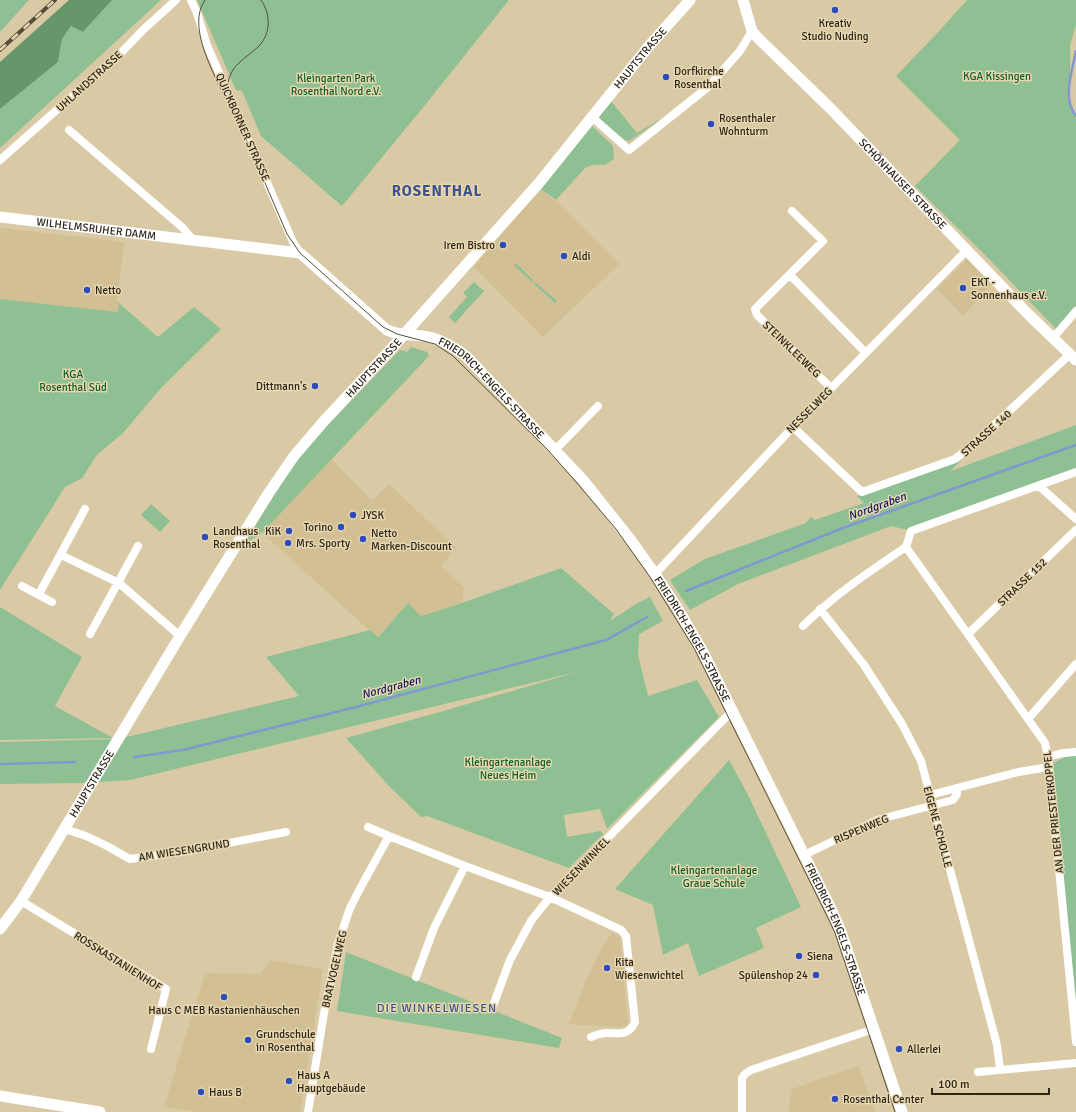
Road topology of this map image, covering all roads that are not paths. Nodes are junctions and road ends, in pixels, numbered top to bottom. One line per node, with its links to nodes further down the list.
1 (176, 0): 8 (street, UHLANDSTRASSE)
2 (191, 0): 13 (street, QUICKBORNER STRASSE)
3 (690, 0): 6 (main road, HAUPTSTRASSE)
4 (743, 0): 5 (main road, SCHÖNHAUSER STRASSE)
5 (752, 31): 6 (street); 12 (main road, SCHÖNHAUSER STRASSE)
6 (592, 117): 16 (main road, HAUPTSTRASSE)
7 (69, 130): 11 (street)
8 (0, 160)
9 (792, 211): 14 (street, STEINKLEEWEG)
10 (0, 217): 11 (main road, WILHELMSRUHER DAMM)
11 (193, 240): 13 (main road, WILHELMSRUHER DAMM)
12 (967, 250): 17 (main road, SCHÖNHAUSER STRASSE); 18 (street, NESSELWEG)
13 (300, 253): 16 (main road)
14 (790, 275): 18 (street); 20 (street, STEINKLEEWEG)
15 (1076, 311): 17 (street)
16 (404, 335): 23 (main road, FRIEDRICH-ENGELS-STRASSE); 41 (main road, HAUPTSTRASSE)
17 (1053, 338): 19 (main road, SCHÖNHAUSER STRASSE)
18 (866, 353): 20 (street, NESSELWEG)
19 (1073, 357): 22 (street, STRASSE 140)
20 (831, 388): 22 (street, NESSELWEG)
21 (598, 406): 23 (street)
22 (793, 427): 32 (street, NESSELWEG)
23 (555, 450): 32 (main road, FRIEDRICH-ENGELS-STRASSE)
24 (1076, 472): 25 (street)
25 (1038, 486): 27 (street); 30 (street)
26 (85, 509): 31 (street)
27 (1076, 519)
28 (1076, 530): 40 (street, STRASSE 152)
29 (138, 546): 33 (street)
30 (906, 547): 37 (street); 40 (street, AN DER PRIESTERKOPPEL)
31 (61, 556): 33 (street); 35 (street)
32 (655, 574): 43 (main road, FRIEDRICH-ENGELS-STRASSE)
33 (119, 583): 39 (street); 41 (street)
34 (22, 586): 35 (street)
35 (39, 594): 36 (street)
36 (52, 602)
37 (820, 609): 38 (street); 49 (street, EIGENE SCHOLLE)
38 (803, 626)
39 (90, 634)
40 (968, 634): 44 (street, AN DER PRIESTERKOPPEL)
41 (180, 636): 52 (main road, HAUPTSTRASSE)
42 (1076, 664): 44 (street)
43 (732, 711): 55 (main road, FRIEDRICH-ENGELS-STRASSE); 57 (street, WIESENWINKEL)
44 (1028, 719): 46 (street, AN DER PRIESTERKOPPEL)
45 (1076, 752): 46 (street)
46 (1048, 757): 47 (street, AN DER PRIESTERKOPPEL)
47 (1049, 767): 48 (street); 64 (street, AN DER PRIESTERKOPPEL)
48 (957, 788): 49 (street); 50 (street, RISPENWEG)
49 (930, 795): 50 (street, EIGENE SCHOLLE)
50 (932, 805): 55 (street, RISPENWEG); 67 (street, EIGENE SCHOLLE)
51 (368, 826): 54 (street)
52 (65, 829): 53 (street, AM WIESENGRUND); 58 (main road, HAUPTSTRASSE)
53 (286, 832)
54 (389, 836): 56 (street); 71 (street, BRATVOGELWEG)
55 (804, 855): 62 (main road, FRIEDRICH-ENGELS-STRASSE)
56 (465, 866): 57 (street); 60 (street)
57 (550, 897): 61 (street); 63 (street, WIESENWINKEL)
58 (21, 901): 59 (main road, HAUPTSTRASSE); 65 (street, ROSSKASTANIENHOF)
59 (0, 929)
60 (416, 977)
61 (493, 1006)
62 (874, 1028): 72 (street); 73 (main road, FRIEDRICH-ENGELS-STRASSE)
63 (591, 1037)
64 (1076, 1042)
65 (151, 1049)
66 (1076, 1063): 67 (street)
67 (1000, 1070): 68 (street)
68 (978, 1072)
69 (0, 1096): 70 (main road)
70 (100, 1112)
71 (308, 1112)
72 (742, 1112)
73 (902, 1112)

